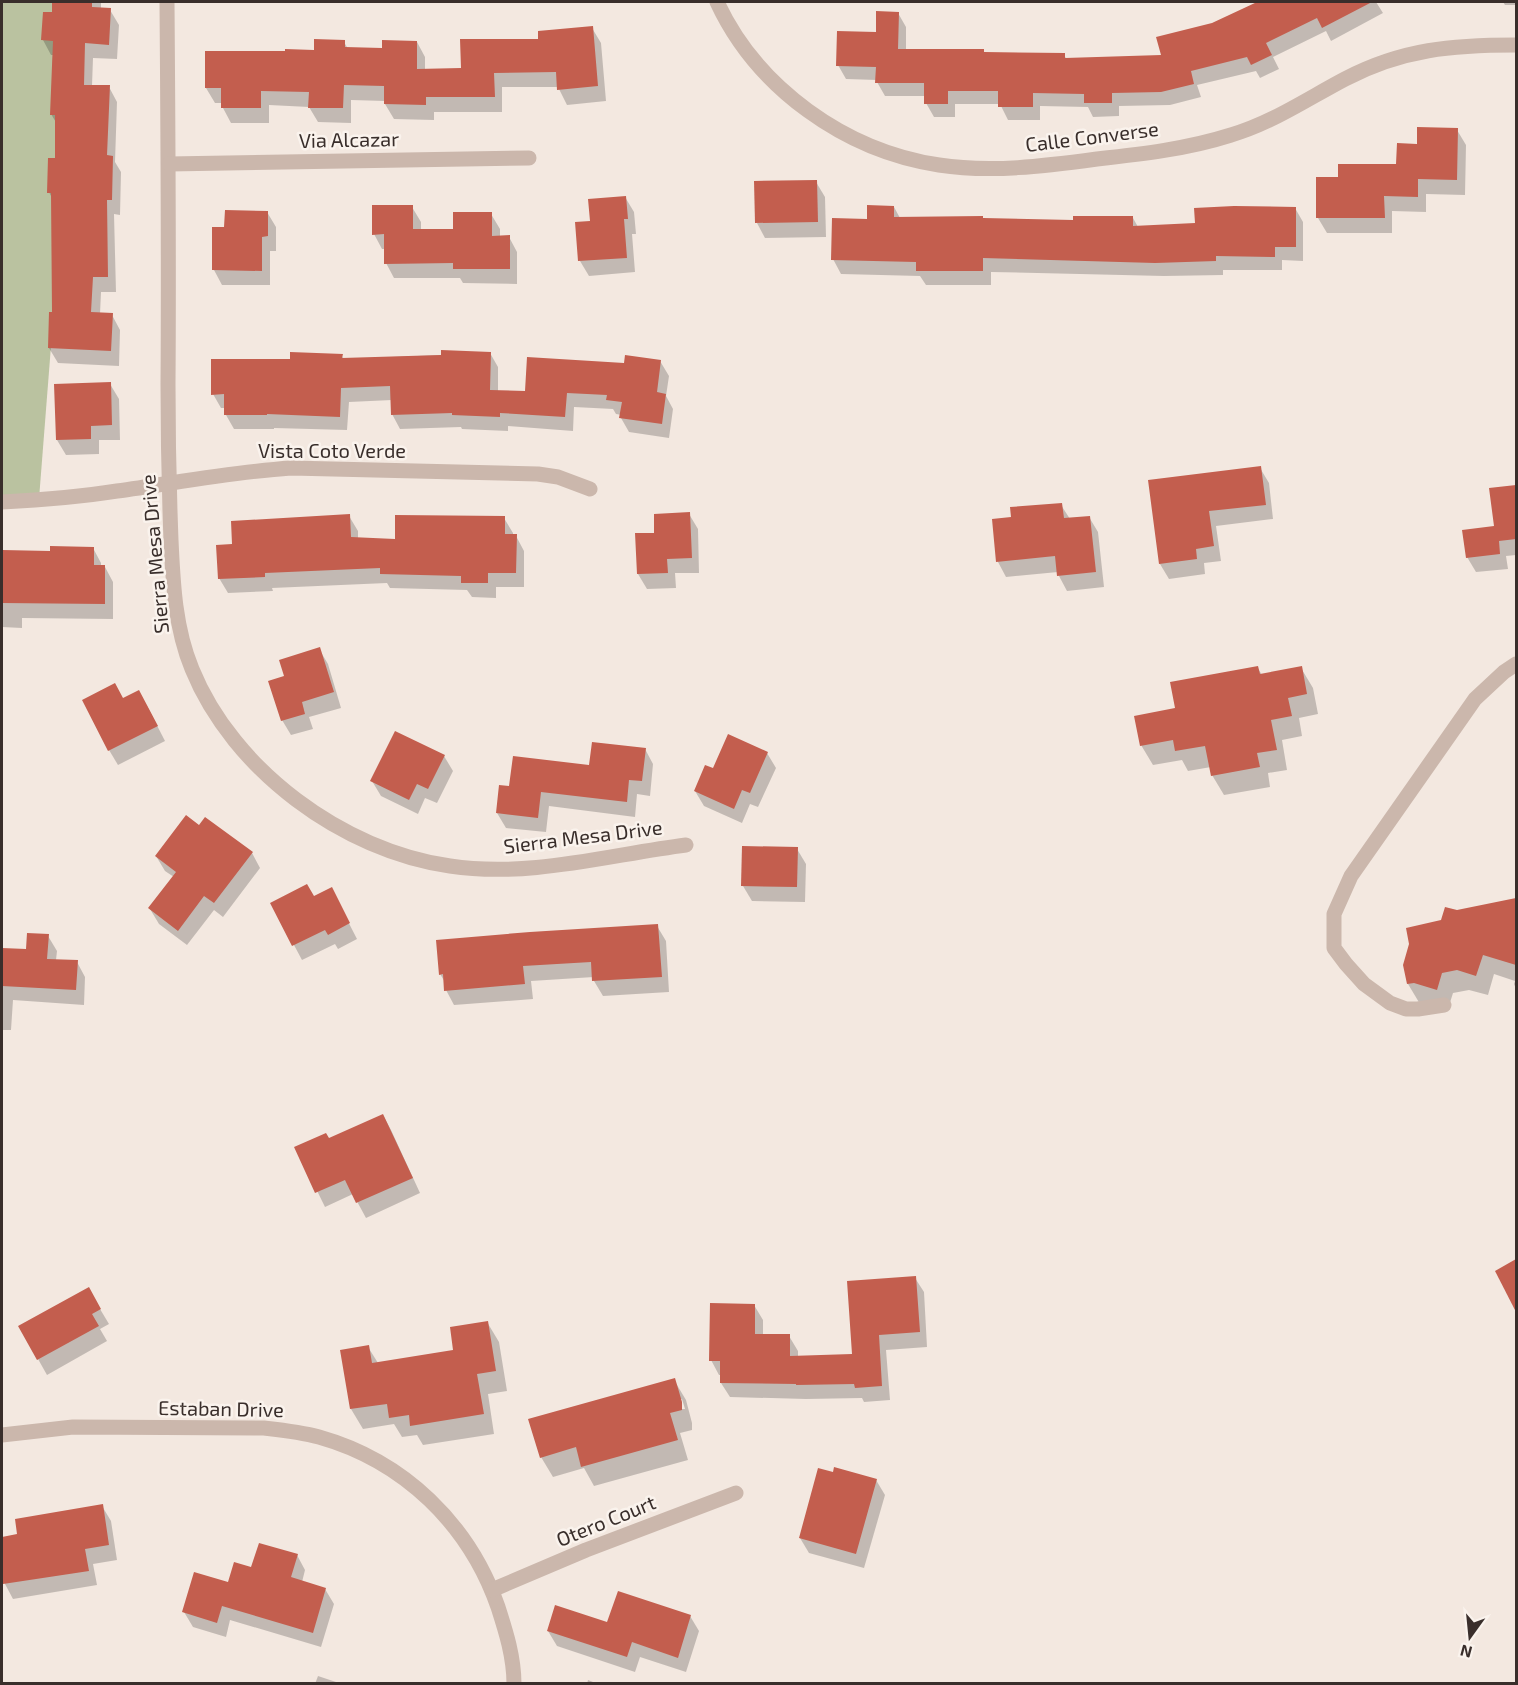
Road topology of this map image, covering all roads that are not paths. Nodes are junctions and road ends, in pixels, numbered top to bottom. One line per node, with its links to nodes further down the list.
1 (167, 2): 5 (street, Sierra Mesa Drive)
2 (717, 2): 3 (street, Calle Converse)
3 (1516, 45)
4 (530, 158): 5 (street, Via Alcazar)
5 (169, 164): 6 (street, Sierra Mesa Drive)
6 (168, 482): 7 (street, Vista Coto Verde); 8 (street, Vista Coto Verde); 10 (street, Sierra Mesa Drive)
7 (590, 489)
8 (2, 502)
9 (1516, 664): 11 (street)
10 (686, 845)
11 (1444, 1005)
12 (2, 1434): 14 (street, Estaban Drive)
13 (736, 1493): 14 (street, Otero Court)
14 (492, 1590): 15 (street, Estaban Drive)
15 (514, 1683)

